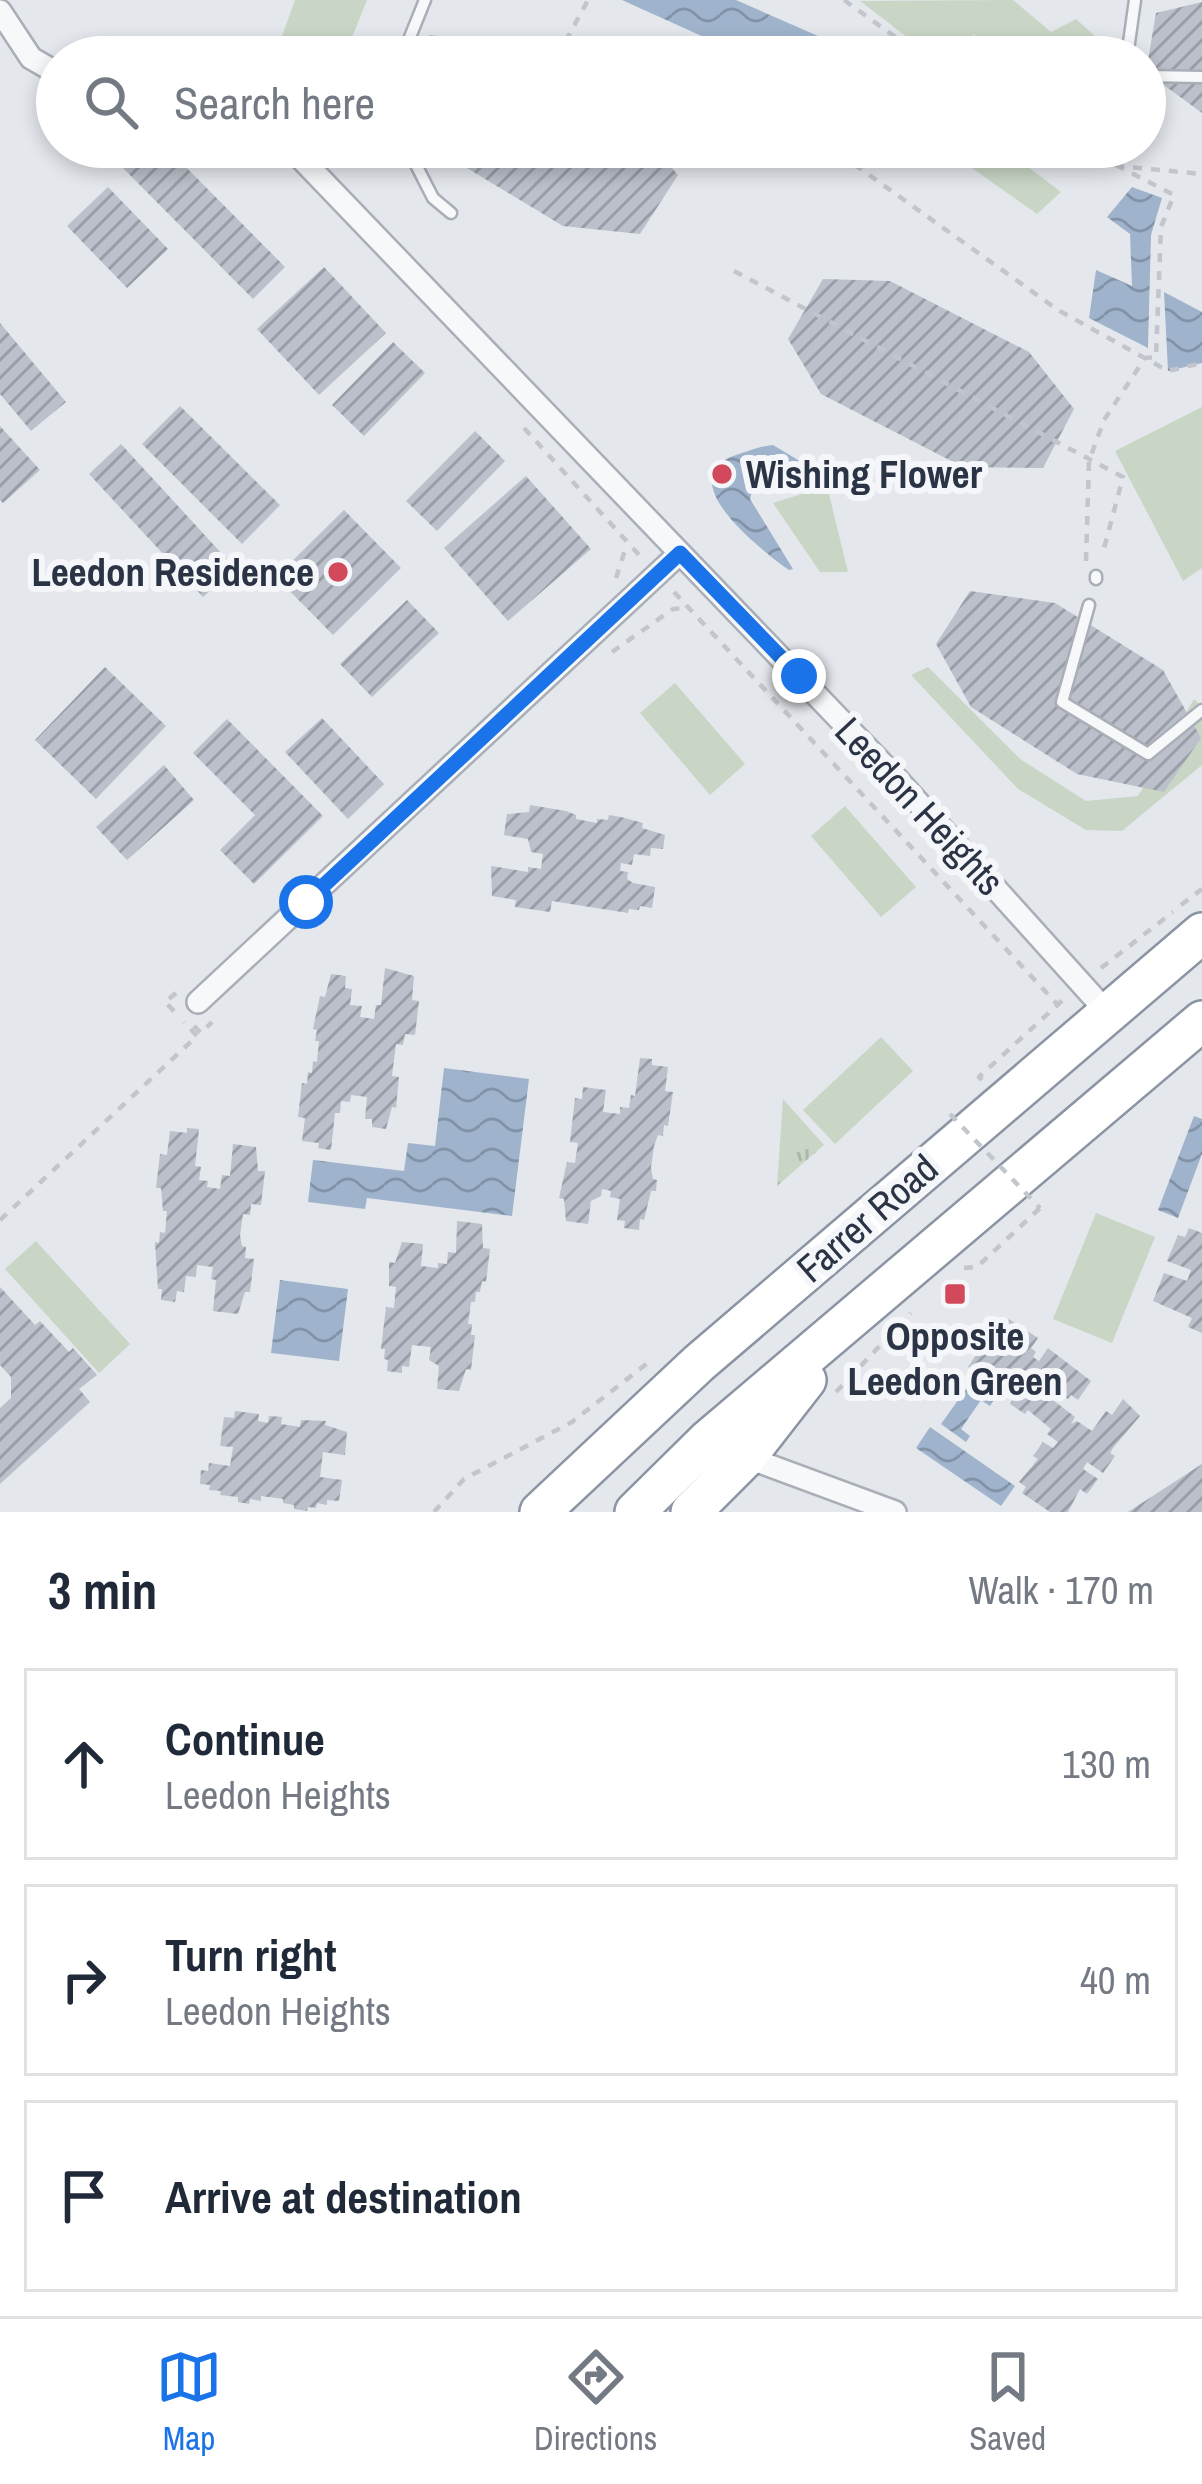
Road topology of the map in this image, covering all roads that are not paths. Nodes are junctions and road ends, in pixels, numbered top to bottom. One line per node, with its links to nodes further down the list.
1 (425, 0): 4 (lane)
2 (1135, 0): 5 (lane)
3 (0, 11): 6 (street)
4 (410, 36)
5 (1130, 36)
6 (36, 61)
7 (1166, 76): 8 (lane)
8 (1202, 76)
9 (310, 168): 12 (street, Leedon Heights)
10 (418, 168): 11 (lane)
11 (451, 213)
12 (680, 553): 16 (street, Leedon Heights); 17 (street)
13 (1089, 605): 14 (lane)
14 (1202, 710)
15 (1202, 933): 16 (highway, Farrer Road)
16 (1094, 997): 19 (highway, Farrer Road)
17 (198, 1002)
18 (1202, 1021): 20 (highway, Farrer Road)
19 (892, 1197): 22 (highway, Farrer Road); 23 (highway)
20 (833, 1335): 21 (highway, Farrer Road); 24 (highway)
21 (746, 1456): 25 (highway, Farrer Road); 26 (street)
22 (540, 1512)
23 (573, 1512)
24 (635, 1512)
25 (691, 1512)
26 (895, 1512)

